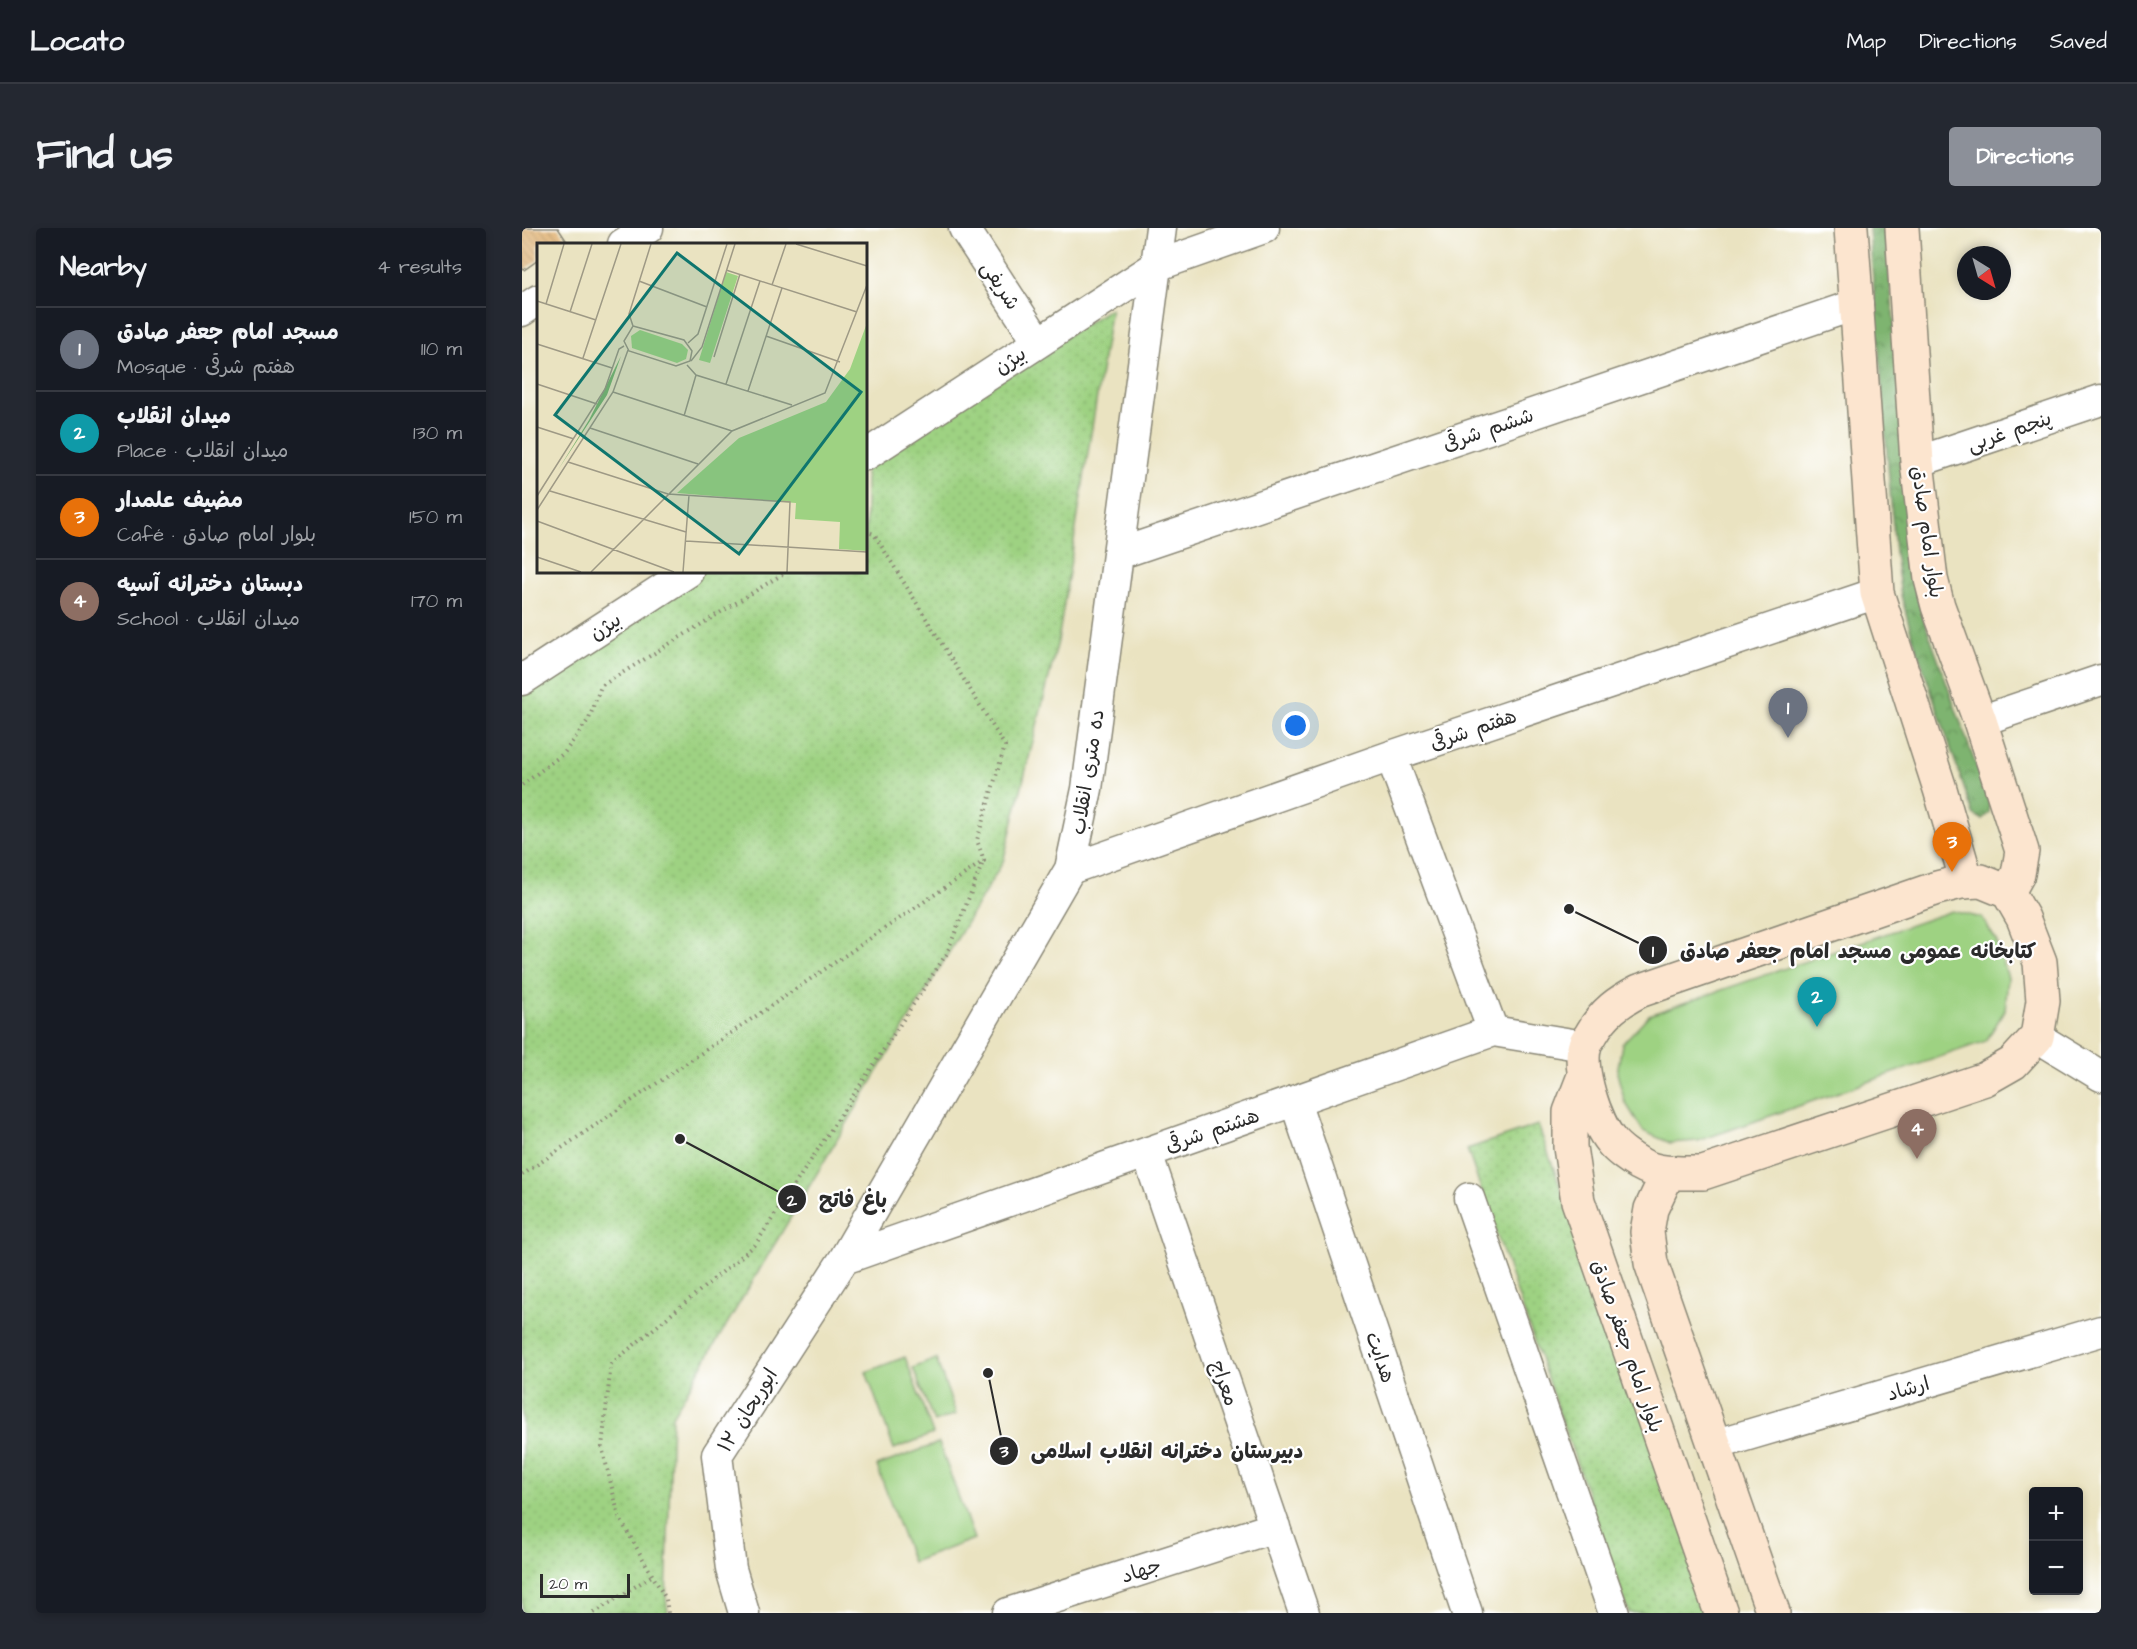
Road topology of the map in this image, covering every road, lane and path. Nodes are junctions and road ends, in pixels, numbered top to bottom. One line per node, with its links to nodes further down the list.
1 (648, 228): 7 (street)
2 (964, 228): 12 (street, شریفی)
3 (1161, 228): 8 (street, ده متری انقلاب)
4 (1264, 228): 8 (street, بیژن)
5 (1851, 228): 10 (main road)
6 (1902, 228): 15 (main road, بلوار امام صادق)
7 (625, 243)
8 (1156, 266): 12 (street, بیژن); 17 (street, ده متری انقلاب)
9 (537, 301): 11 (street)
10 (1858, 304): 17 (street, ششم شرقی); 20 (main road)
11 (522, 311)
12 (1038, 342): 14 (street, بیژن)
13 (2101, 400): 15 (street, پنجم غربی)
14 (867, 454)
15 (1917, 462): 23 (main road, بلوار امام صادق)
16 (867, 531): 26 (path)
17 (1118, 554): 27 (street, ده متری انقلاب)
18 (686, 573): 21 (street, بیژن)
19 (784, 573): 25 (path)
20 (1877, 593): 24 (street, هفتم شرقی); 28 (main road)
21 (522, 680)
22 (2101, 680): 23 (street)
23 (1980, 721): 29 (main road, بلوار امام صادق)
24 (1391, 756): 27 (street, هفتم شرقی); 30 (street)
25 (522, 785)
26 (984, 861): 37 (path); 43 (path)
27 (1070, 869): 39 (street, ده متری انقلاب)
28 (1967, 882): 29 (main road); 32 (main road, بلوار امام جعفر صادق)
29 (2008, 892): 31 (main road)
30 (1493, 1031): 32 (street, هشتم شرقی); 34 (street, هشتم شرقی)
31 (2037, 1036): 33 (street); 36 (main road)
32 (1584, 1061): 36 (main road); 51 (main road, بلوار امام جعفر صادق)
33 (2101, 1076)
34 (1295, 1101): 35 (street, هشتم شرقی); 49 (street, هدایت)
35 (1147, 1153): 39 (street, هشتم شرقی); 42 (street, معراج)
36 (1668, 1173): 41 (main road)
37 (522, 1175)
38 (1470, 1198): 50 (street)
39 (844, 1259): 46 (street, ابوریحان ۱۲)
40 (2101, 1331): 41 (street, ارشاد)
41 (1714, 1445): 52 (main road)
42 (1275, 1527): 47 (street, جهاد); 48 (street, معراج)
43 (653, 1575): 44 (path); 45 (path)
44 (594, 1613)
45 (668, 1613)
46 (744, 1613)
47 (1008, 1613)
48 (1304, 1613)
49 (1467, 1613)
50 (1614, 1613)
51 (1721, 1613)
52 (1773, 1613)

